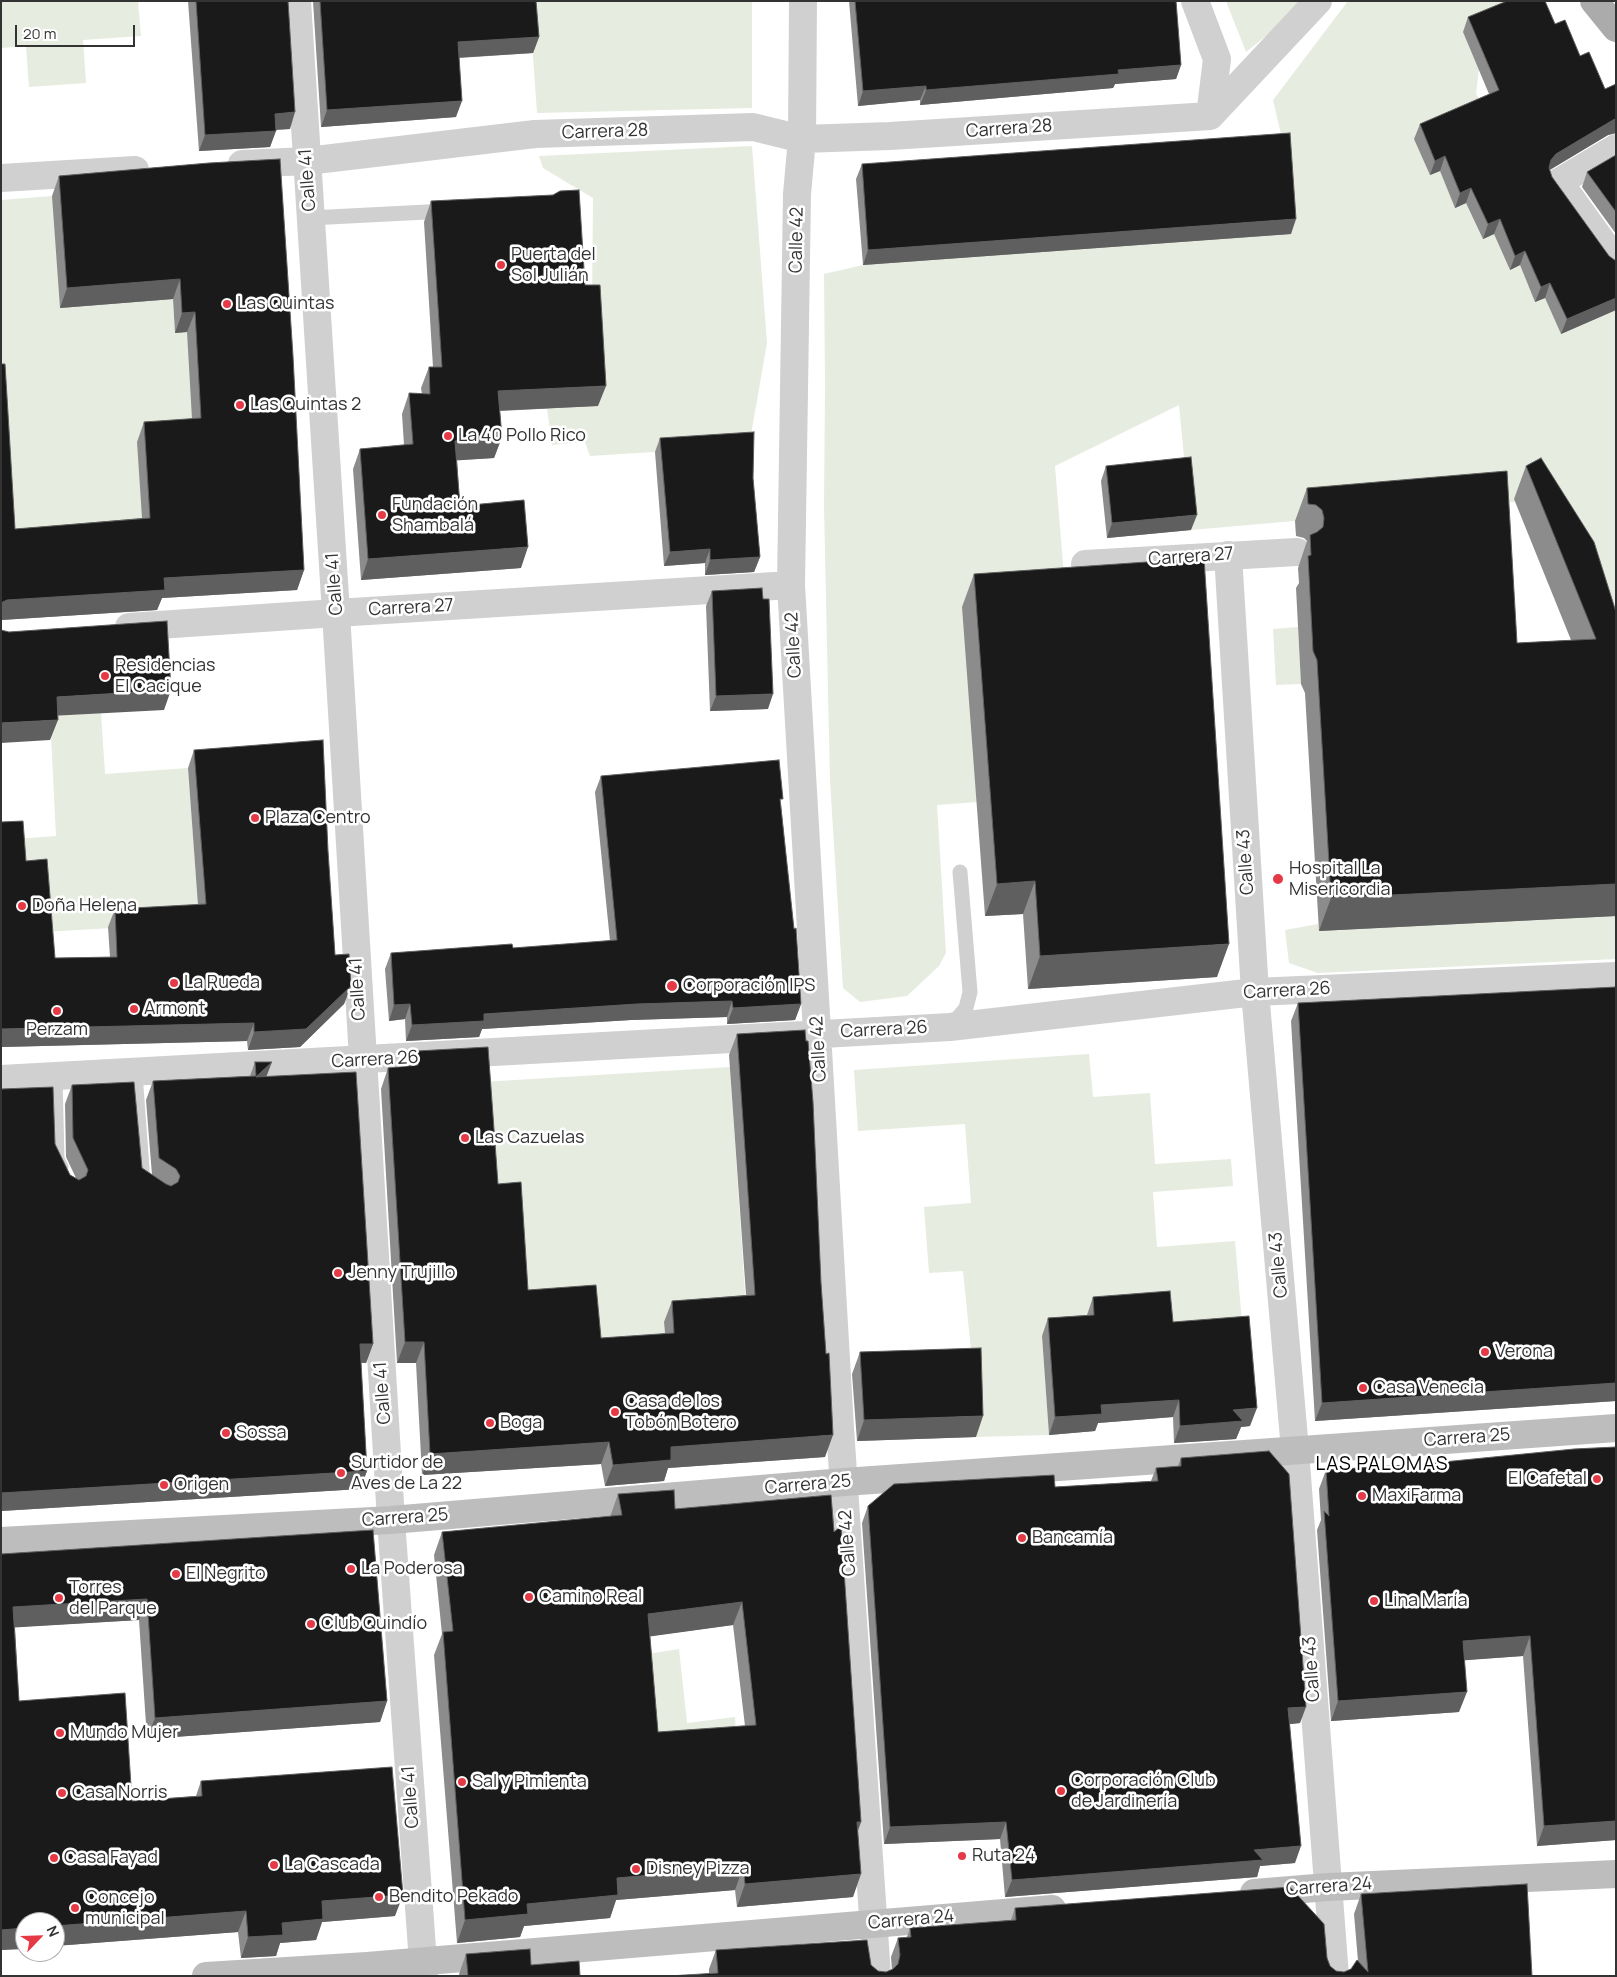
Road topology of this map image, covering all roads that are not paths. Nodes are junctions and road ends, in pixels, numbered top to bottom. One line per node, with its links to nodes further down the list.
1 (297, 1): 10 (street, Calle 41)
2 (802, 1): 8 (street, Calle 42)
3 (1195, 1): 7 (street)
4 (1318, 1): 7 (street)
5 (1594, 1): 6 (main road)
6 (1616, 28)
7 (1210, 116): 8 (street, Carrera 28)
8 (802, 139): 10 (street, Carrera 28); 20 (street, Calle 42)
9 (1616, 148): 16 (street)
10 (307, 161): 11 (street, Carrera 28); 15 (street, Calle 41)
11 (218, 166)
12 (159, 169): 13 (street)
13 (1, 178)
14 (457, 211): 15 (lane)
15 (310, 218): 21 (street, Calle 41)
16 (1616, 260)
17 (1297, 552): 18 (street, Carrera 27)
18 (1228, 555): 19 (street, Carrera 27); 25 (street, Calle 43)
19 (1085, 564)
20 (791, 586): 21 (street, Carrera 27); 27 (street, Calle 42)
21 (336, 613): 22 (street, Carrera 27); 28 (street, Calle 41)
22 (100, 629)
23 (960, 872): 26 (lane)
24 (1616, 976): 25 (street, Carrera 26)
25 (1255, 992): 26 (street, Carrera 26); 35 (street, Calle 43)
26 (950, 1027): 27 (street, Carrera 26)
27 (818, 1034): 28 (street, Carrera 26); 36 (street, Calle 42)
28 (362, 1061): 29 (street, Carrera 26); 37 (street, Calle 41)
29 (135, 1073): 30 (street, Carrera 26); 33 (lane)
30 (55, 1077): 31 (street, Carrera 26); 32 (lane)
31 (1, 1080)
32 (68, 1181)
33 (157, 1190)
34 (1616, 1428): 35 (main road, Carrera 25)
35 (1295, 1450): 36 (main road, Carrera 25); 40 (street, Calle 43)
36 (844, 1482): 37 (main road, Carrera 25); 43 (street, Calle 42)
37 (391, 1520): 38 (main road, Carrera 25); 44 (street, Calle 41)
38 (1, 1541)
39 (1616, 1874): 40 (main road, Carrera 24)
40 (1328, 1887): 41 (main road, Carrera 24); 47 (street, Calle 43)
41 (1229, 1894)
42 (1081, 1906): 43 (main road, Carrera 24)
43 (873, 1923): 44 (main road, Carrera 24); 46 (street, Calle 42)
44 (423, 1969): 45 (main road, Carrera 24)
45 (206, 1976)
46 (877, 1976)
47 (1335, 1976)

